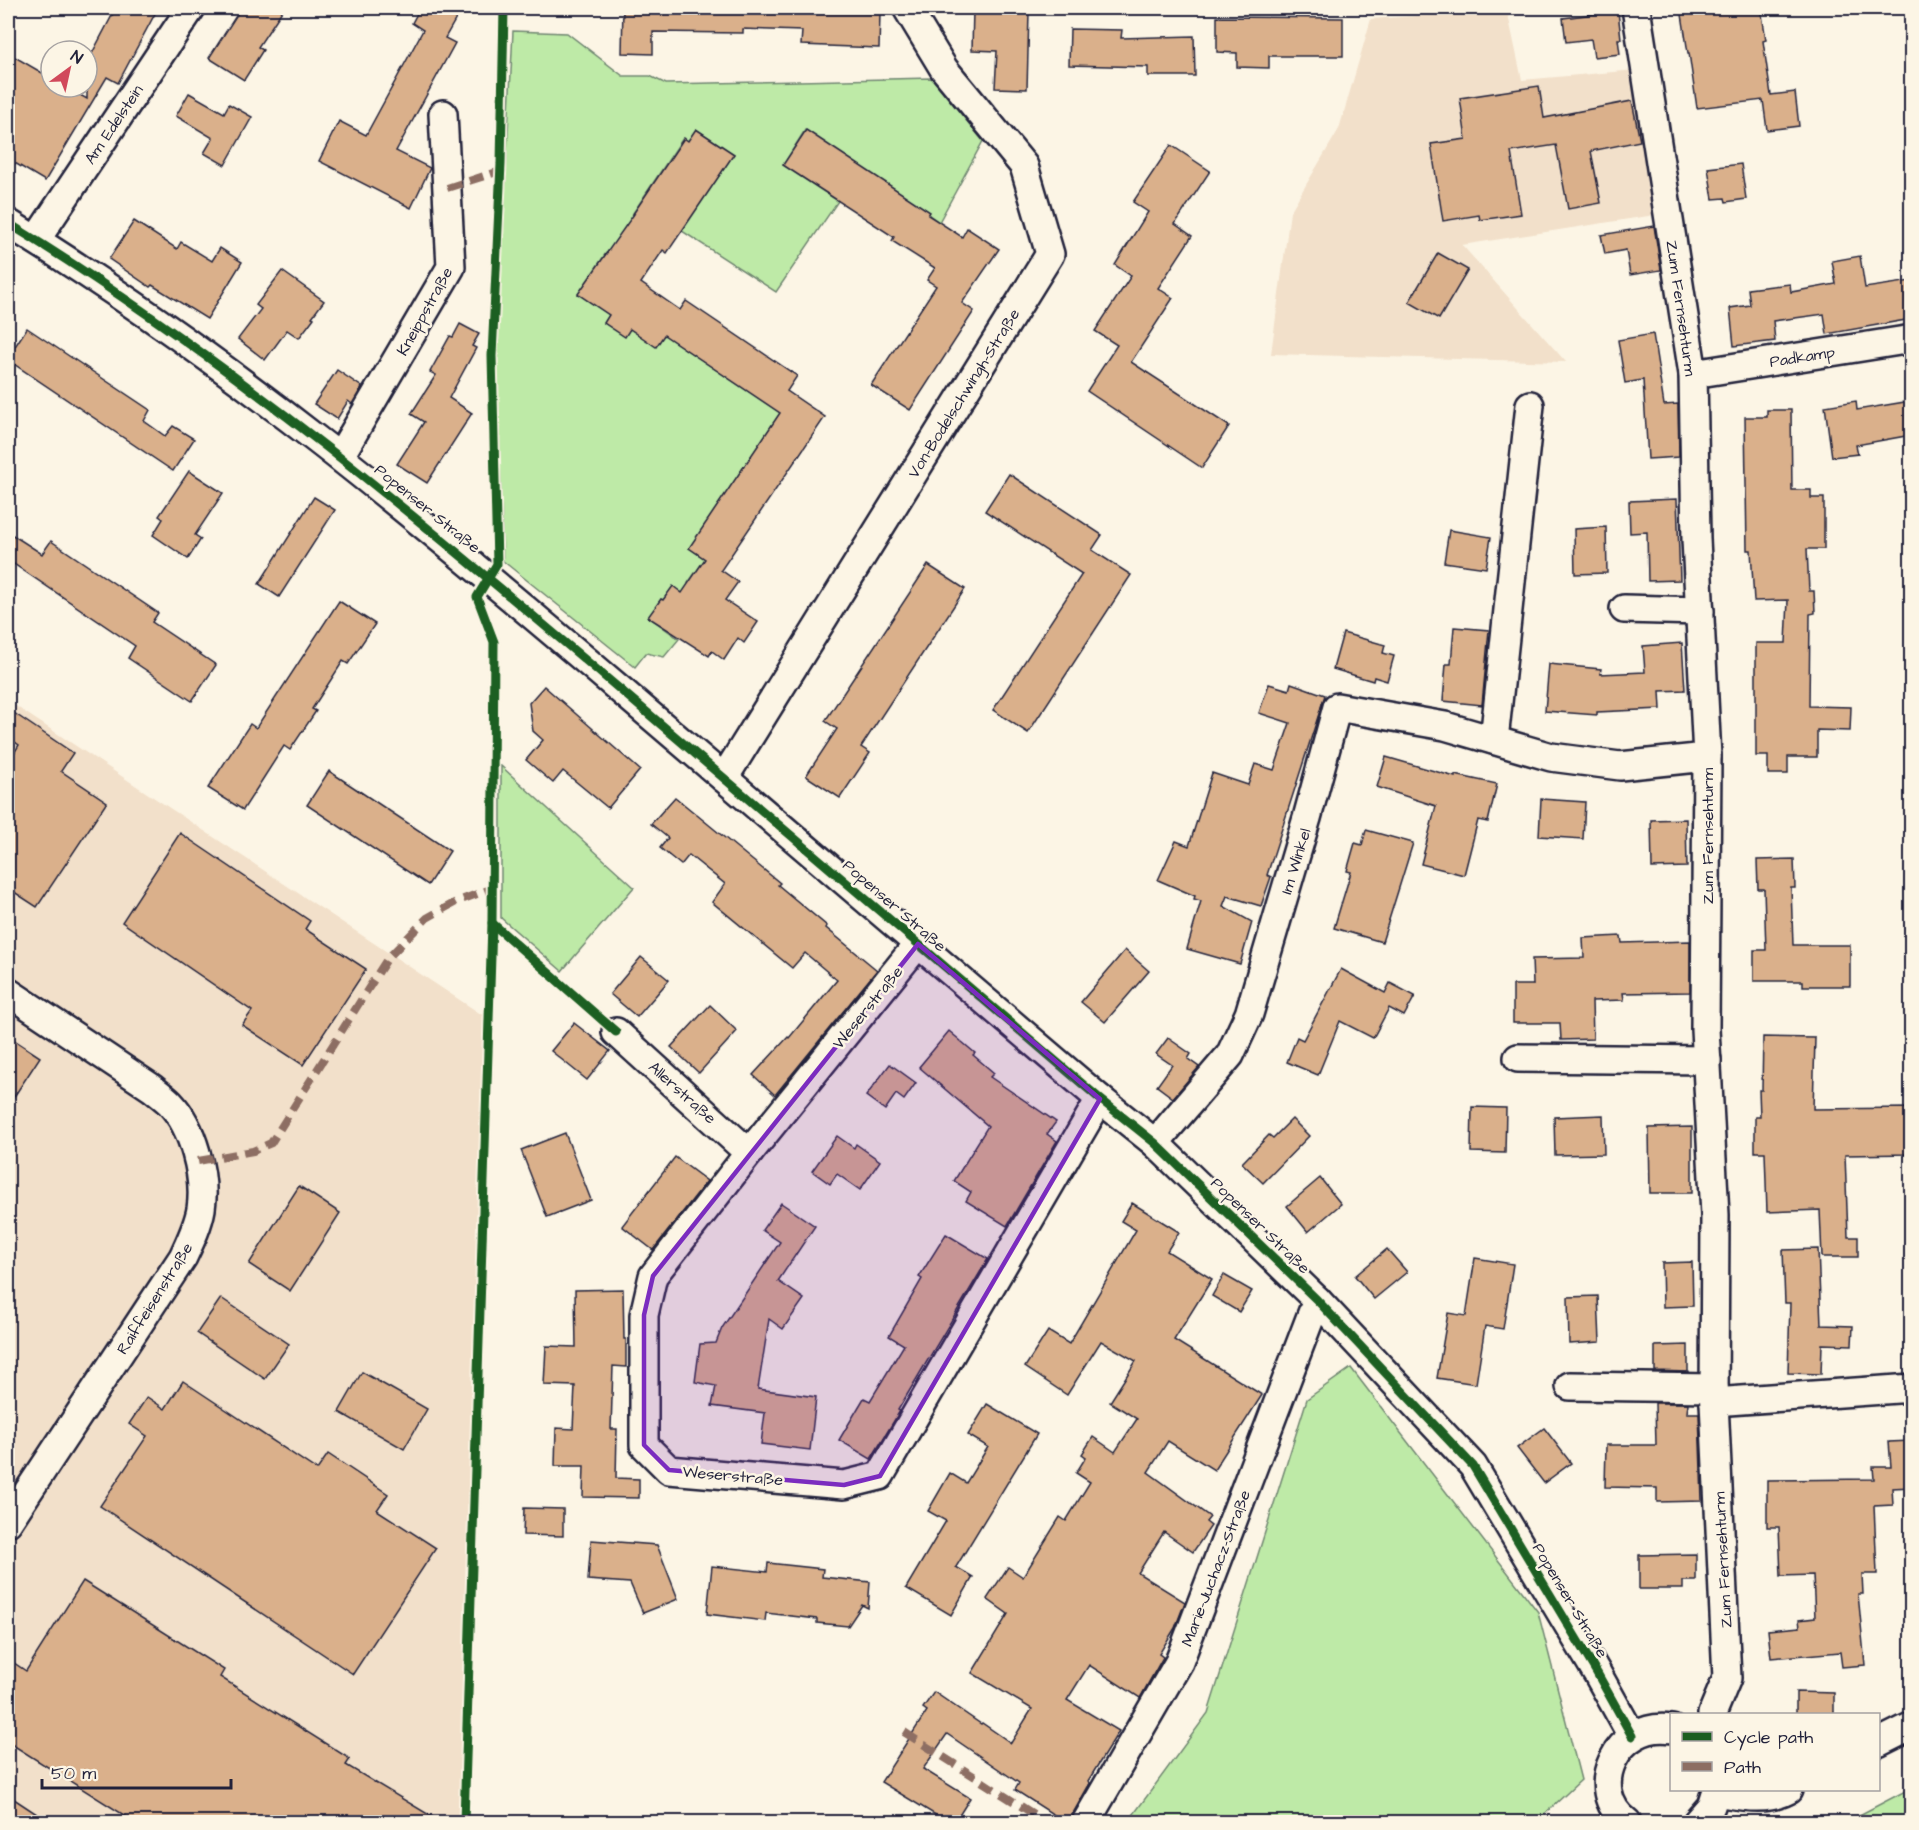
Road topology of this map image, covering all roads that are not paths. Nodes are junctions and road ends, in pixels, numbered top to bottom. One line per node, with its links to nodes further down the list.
1 (191, 8): 6 (street, Am Edelstein)
2 (907, 8): 15 (street, Von-Bodelschwingh-Straße)
3 (1636, 8): 8 (street, Zum Fernsehturm)
4 (443, 114): 10 (street, Kneippstraße)
5 (8, 223): 6 (street, Popenser Straße)
6 (36, 240): 10 (street, Popenser Straße)
7 (1911, 339): 8 (street, Padkamp)
8 (1693, 374): 12 (street, Zum Fernsehturm)
9 (1530, 405): 13 (street)
10 (340, 456): 15 (street, Popenser Straße)
11 (1624, 609): 12 (street)
12 (1700, 611): 14 (street, Zum Fernsehturm)
13 (1494, 740): 14 (street, Im Winkel); 22 (street, Im Winkel)
14 (1707, 757): 20 (street, Zum Fernsehturm)
15 (724, 778): 16 (street, Popenser Straße)
16 (918, 944): 21 (street, Popenser Straße); 23 (street, Weserstraße)
17 (8, 992): 28 (street, Raiffeisenstraße)
18 (616, 1032): 23 (street, Allerstraße)
19 (1518, 1058): 20 (street)
20 (1707, 1060): 27 (street, Zum Fernsehturm)
21 (1100, 1099): 22 (street, Popenser Straße); 23 (street, Weserstraße)
22 (1155, 1143): 24 (street, Popenser Straße)
23 (749, 1152)
24 (1317, 1300): 32 (street, Popenser Straße); 36 (street, Marie-Juchacz-Straße)
25 (1570, 1386): 27 (street)
26 (1911, 1388): 27 (street)
27 (1714, 1395): 29 (street, Zum Fernsehturm)
28 (10, 1514)
29 (1712, 1713)
30 (1911, 1726): 33 (street)
31 (1670, 1729): 32 (street)
32 (1632, 1736): 37 (street)
33 (1880, 1742)
34 (1716, 1791): 35 (street); 38 (street)
35 (1786, 1791)
36 (1086, 1822)
37 (1627, 1822)
38 (1697, 1822)

